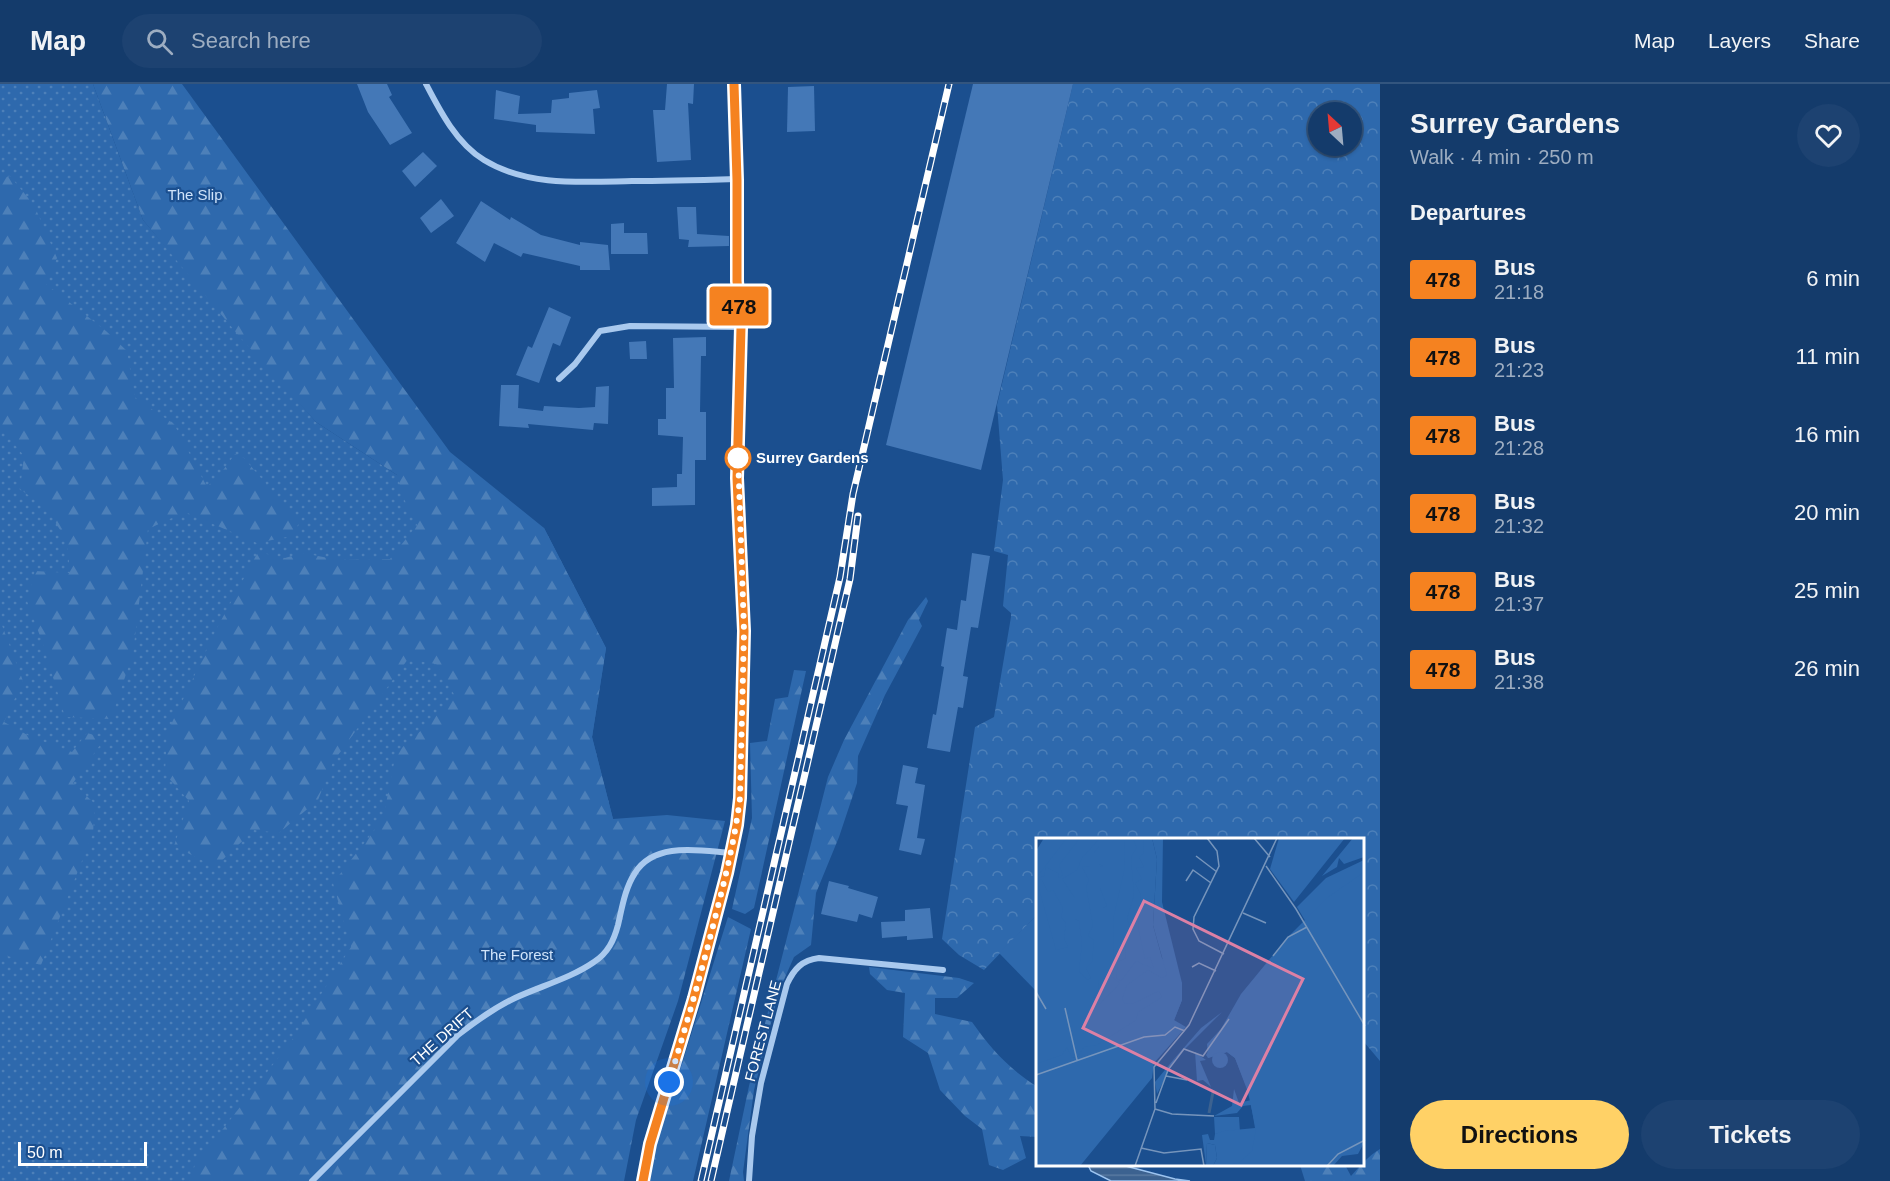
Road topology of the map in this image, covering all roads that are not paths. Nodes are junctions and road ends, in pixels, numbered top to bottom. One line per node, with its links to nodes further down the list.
1 (426, 84): 3 (street)
2 (734, 84): 3 (street)
3 (737, 180): 4 (street)
4 (741, 327): 5 (street); 6 (street)
5 (559, 379)
6 (732, 853): 8 (street, THE DRIFT); 9 (street)
7 (944, 970): 10 (street, FOREST LANE)
8 (312, 1181)
9 (643, 1181)
10 (749, 1181)

